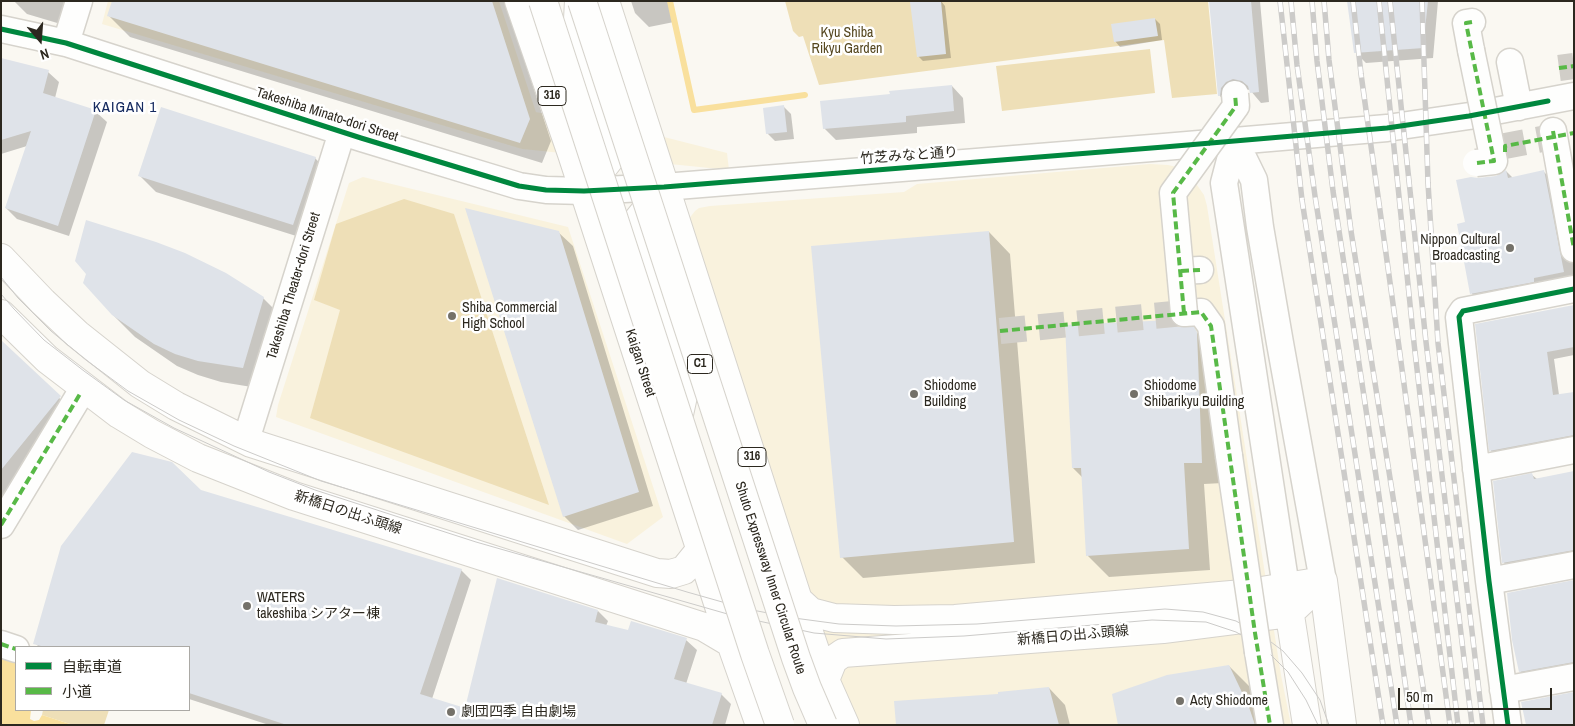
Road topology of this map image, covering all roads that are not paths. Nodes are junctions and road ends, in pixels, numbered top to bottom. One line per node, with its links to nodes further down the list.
1 (79, 1): 8 (street)
2 (519, 1): 18 (main road, Kaigan Street / 316)
3 (543, 1): 42 (main road, bridge)
4 (581, 1): 18 (main road); 43 (main road, Shuto Expressway Inner Circular Route / C1, bridge)
5 (605, 1): 17 (main road, 316)
6 (1472, 22): 16 (street, bridge)
7 (1, 29): 8 (street)
8 (66, 43): 14 (street, Takeshiba Minato-dori Street)
9 (1510, 62): 12 (street)
10 (1235, 94): 45 (street, bridge)
11 (1574, 96): 12 (street, 竹芝みなと通り)
12 (1519, 107): 15 (street, 竹芝みなと通り)
13 (1553, 131): 19 (street)
14 (342, 132): 18 (street, Takeshiba Minato-dori Street); 24 (street, Takeshiba Theater-dori Street)
15 (1235, 141): 17 (street, 竹芝みなと通り); 32 (street); 34 (street)
16 (1476, 163)
17 (664, 187): 18 (street, 竹芝みなと通り); 26 (main road); 33 (main road, 316)
18 (584, 191): 26 (main road, Kaigan Street / 316)
19 (1574, 249)
20 (1, 258): 24 (main road)
21 (1574, 289): 27 (street)
22 (1, 314): 35 (main road, 新橋日の出ふ頭線)
23 (80, 394): 28 (street)
24 (246, 440): 29 (main road)
25 (1574, 450): 27 (street)
26 (670, 455): 29 (main road, Kaigan Street / 316)
27 (1476, 469): 31 (street)
28 (1, 525)
29 (701, 548): 35 (main road, Kaigan Street / 316)
30 (1574, 565): 31 (street)
31 (1489, 581): 40 (street)
32 (1323, 582): 34 (main road); 47 (main road)
33 (798, 600): 34 (main road, 新橋日の出ふ頭線); 39 (main road, 316)
34 (1287, 600): 39 (main road, 新橋日の出ふ頭線); 46 (main road)
35 (731, 643): 41 (main road, Kaigan Street / 316)
36 (1, 644): 37 (street)
37 (15, 649)
38 (1574, 676): 40 (street)
39 (824, 680): 44 (main road, 316)
40 (1503, 690): 48 (street)
41 (760, 725)
42 (780, 725)
43 (823, 725)
44 (845, 725)
45 (1270, 725)
46 (1307, 725)
47 (1342, 725)
48 (1508, 725)

